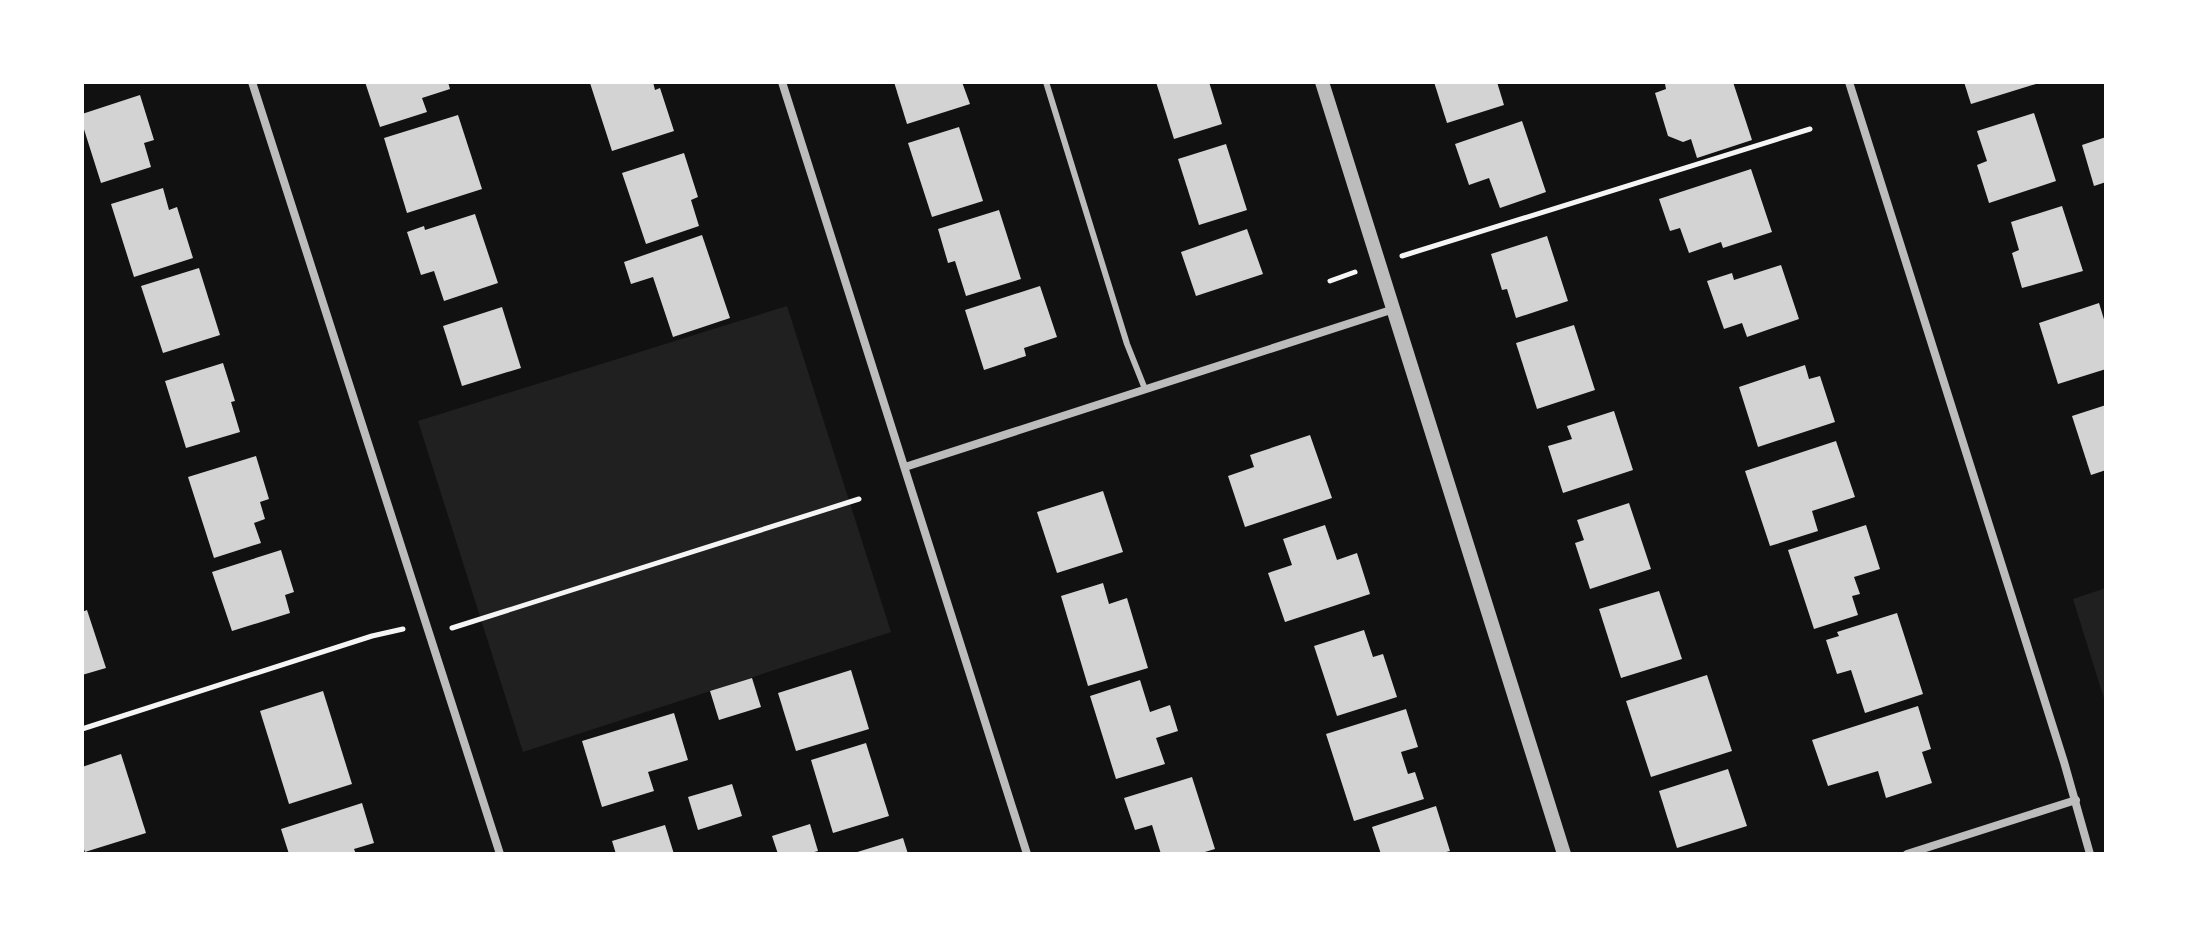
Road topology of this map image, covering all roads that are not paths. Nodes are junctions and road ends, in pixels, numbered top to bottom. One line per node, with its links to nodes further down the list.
1 (252, 82): 10 (street)
2 (782, 82): 8 (street)
3 (1046, 82): 7 (lane)
4 (1322, 82): 6 (street)
5 (1849, 82): 9 (street)
6 (1395, 309): 7 (street); 12 (street)
7 (1145, 389): 8 (street)
8 (905, 467): 11 (street)
9 (2076, 800): 13 (street); 14 (street)
10 (500, 854)
11 (1027, 854)
12 (1564, 854)
13 (1907, 854)
14 (2090, 854)

